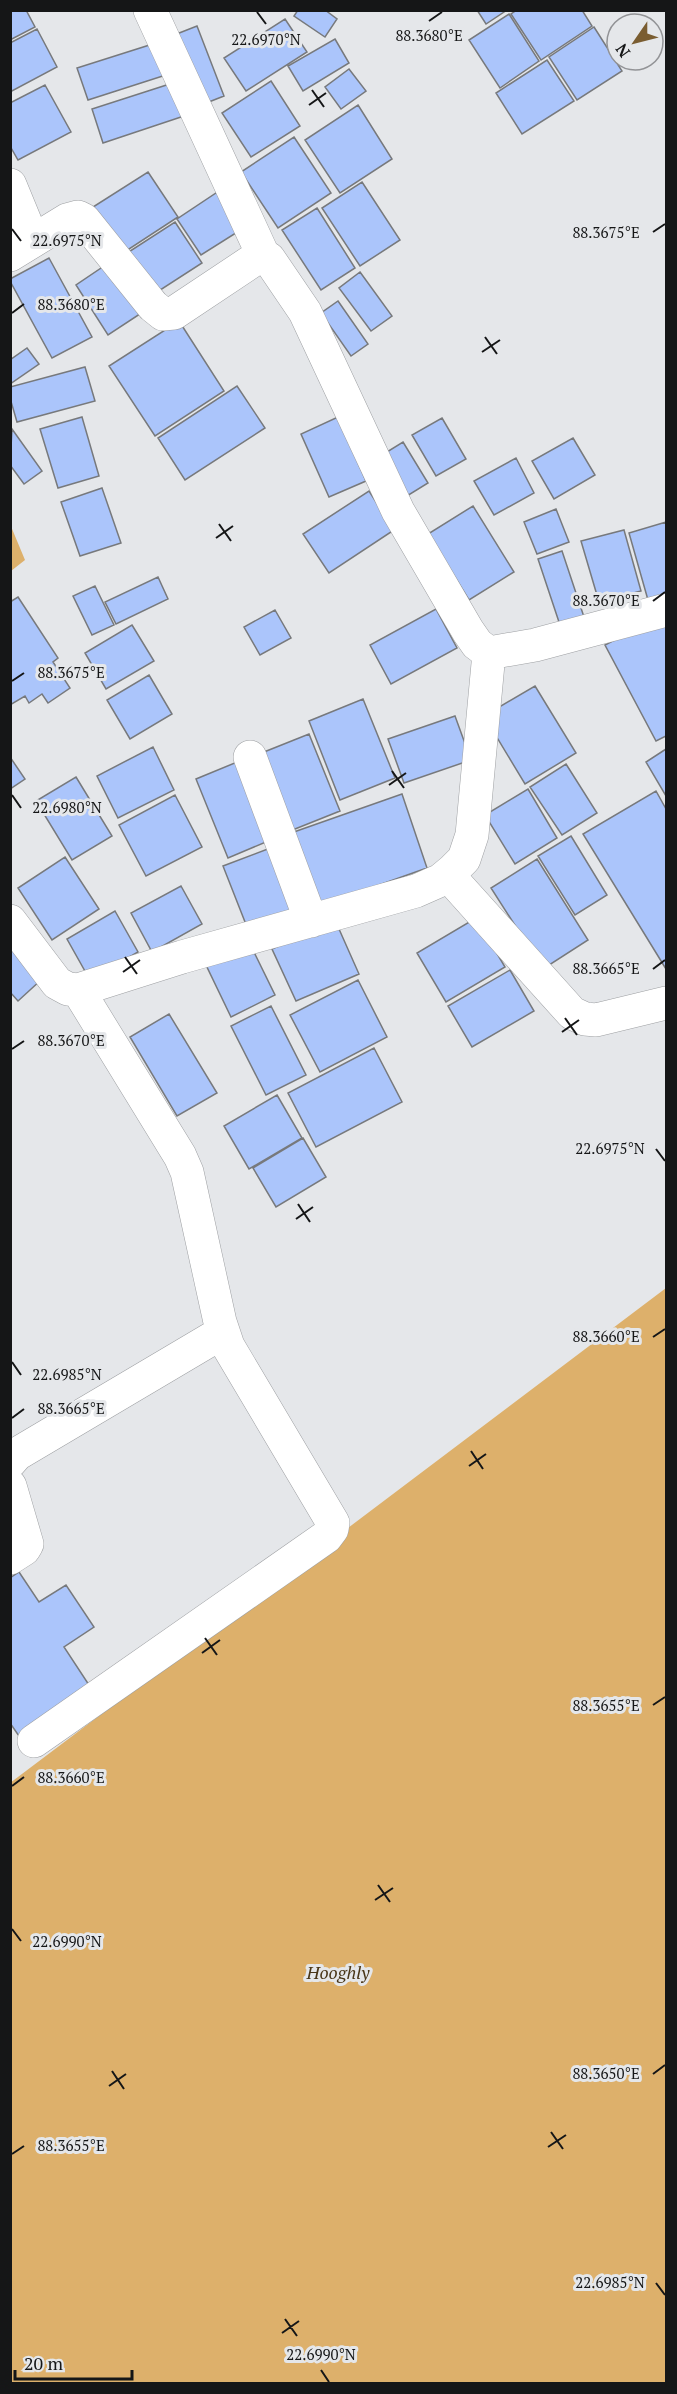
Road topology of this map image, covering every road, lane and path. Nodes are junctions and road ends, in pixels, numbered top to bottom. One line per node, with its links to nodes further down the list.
1 (150, 10): 4 (street)
2 (10, 184): 3 (street)
3 (22, 248): 4 (street)
4 (263, 255): 6 (street)
5 (666, 610): 6 (street)
6 (489, 653): 8 (street)
7 (250, 757): 10 (street)
8 (448, 875): 10 (street); 12 (street)
9 (10, 921): 11 (street)
10 (311, 921): 11 (street)
11 (78, 990): 13 (street)
12 (666, 1003)
13 (223, 1332): 14 (street); 17 (street)
14 (10, 1462)
15 (10, 1486): 16 (street)
16 (10, 1558)
17 (34, 1741)

